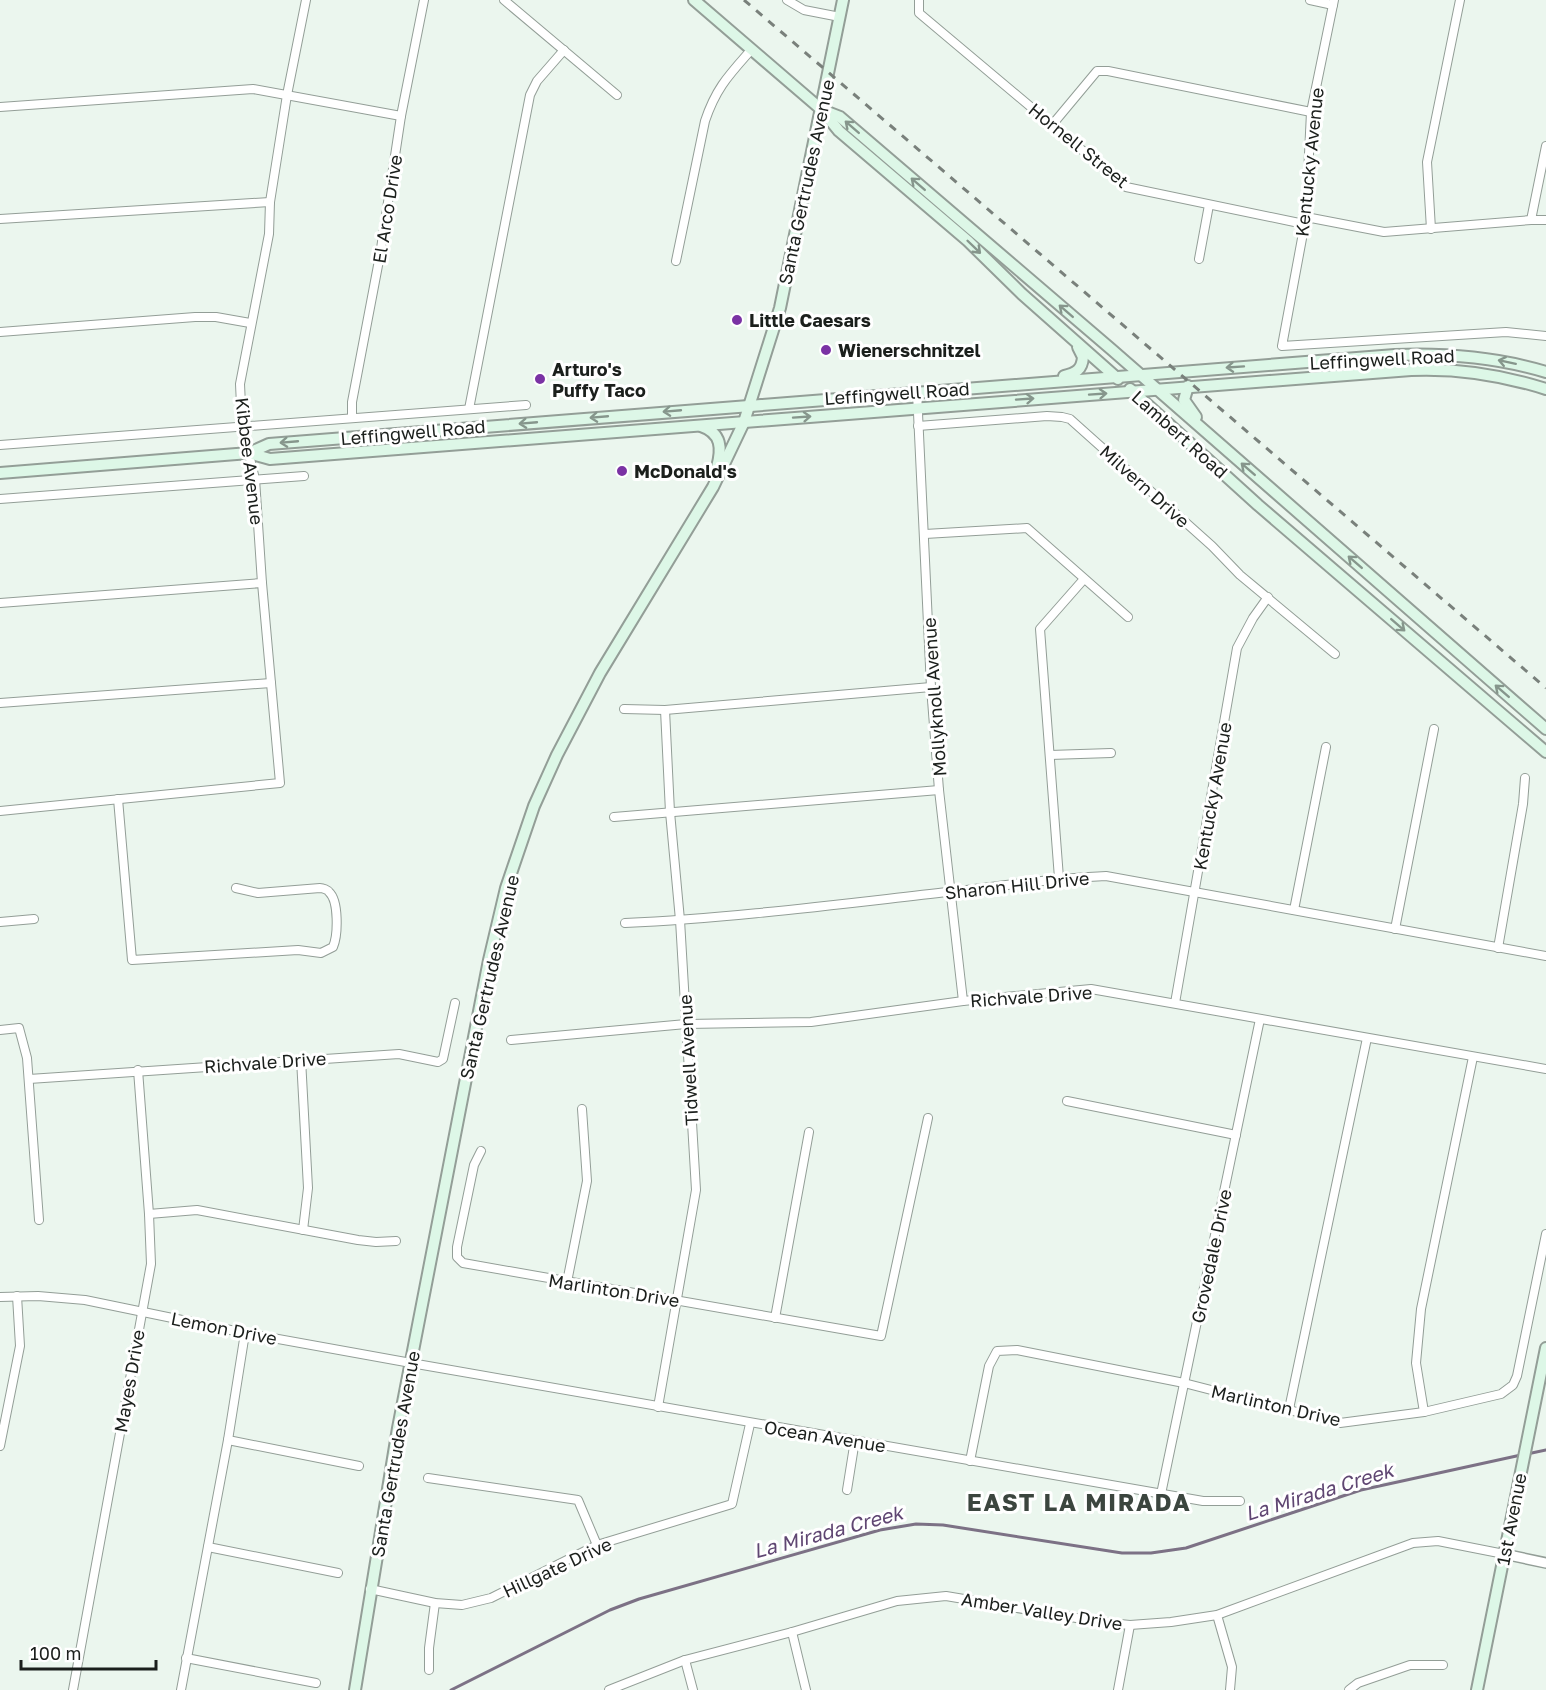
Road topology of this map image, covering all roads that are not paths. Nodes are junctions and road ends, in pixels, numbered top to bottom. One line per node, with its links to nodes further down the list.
1 (306, 0): 14 (street, Kibbee Avenue)
2 (424, 0): 19 (street, El Arco Drive)
3 (504, 0): 12 (street)
4 (694, 0): 13 (main road, Lambert Road)
5 (787, 0): 11 (street)
6 (843, 0): 11 (main road, Santa Gertrudes Avenue)
7 (919, 0): 20 (street, Hornell Street)
8 (1310, 0): 10 (street)
9 (1460, 0): 28 (street)
10 (1334, 2): 18 (street, Kentucky Avenue)
11 (840, 17): 17 (main road, Santa Gertrudes Avenue)
12 (564, 50): 15 (street); 47 (street)
13 (751, 50): 17 (main road, Lambert Road); 30 (street)
14 (287, 95): 16 (street); 19 (street); 22 (street, Kibbee Avenue)
15 (617, 95)
16 (0, 107)
17 (822, 110): 31 (main road, Lambert Road, one-way to 31); 36 (main road, Lambert Road, one-way to 17); 45 (main road, Santa Gertrudes Avenue)
18 (1311, 112): 20 (street); 27 (street, Kentucky Avenue)
19 (401, 116): 48 (street, El Arco Drive)
20 (1052, 125): 23 (street, Hornell Street)
21 (1546, 146): 25 (street)
22 (270, 202): 24 (street); 32 (street, Kibbee Avenue)
23 (1209, 205): 27 (street, Hornell Street); 29 (street)
24 (0, 219)
25 (1531, 220): 26 (street, Hornell Street); 28 (street, Hornell Street)
26 (1546, 220)
27 (1305, 221): 28 (street, Hornell Street); 34 (street, Kentucky Avenue)
28 (1431, 229)
29 (1199, 259)
30 (676, 261)
31 (1053, 321): 37 (main road, Lambert Road); 38 (main road)
32 (250, 323): 33 (street); 50 (street, Kibbee Avenue)
33 (0, 332)
34 (1546, 336)
35 (1546, 372): 36 (main road, Leffingwell Road, one-way to 36)
36 (1139, 375): 37 (main road, Leffingwell Road); 40 (main road, Lambert Road)
37 (1116, 377): 38 (main road, Leffingwell Road); 42 (main road, Lambert Road)
38 (1047, 382): 43 (main road, Leffingwell Road)
39 (1188, 386): 40 (main road, Leffingwell Road); 41 (main road, Leffingwell Road); 53 (main road)
40 (1156, 389): 42 (main road, Leffingwell Road); 53 (main road, Lambert Road)
41 (1546, 389)
42 (1132, 391): 46 (main road, Leffingwell Road, one-way to 42); 76 (main road, Lambert Road, one-way to 76)
43 (917, 392): 45 (main road, Leffingwell Road); 46 (street, Mollyknoll Avenue)
44 (526, 405): 47 (street, Leffingwell Road)
45 (750, 405): 49 (main road, Santa Gertrudes Avenue); 55 (main road, Leffingwell Road, one-way to 55)
46 (918, 408): 49 (main road, Leffingwell Road, one-way to 46); 52 (street, Mollyknoll Avenue)
47 (469, 409): 48 (street, Leffingwell Road)
48 (352, 418): 50 (street, Leffingwell Road)
49 (744, 422): 51 (main road, Leffingwell Road); 59 (main road, Santa Gertrudes Avenue)
50 (242, 426): 54 (street, Leffingwell Road); 55 (street, Kibbee Avenue)
51 (692, 426): 55 (main road, Leffingwell Road); 59 (main road)
52 (918, 426): 61 (street, Mollyknoll Avenue); 64 (street, Milvern Drive)
53 (1213, 439): 74 (main road, Lambert Road, one-way to 53)
54 (0, 445)
55 (249, 453): 56 (main road, Leffingwell Road); 58 (street, Kibbee Avenue)
56 (0, 473)
57 (304, 476): 58 (street)
58 (255, 479): 60 (street); 63 (street, Kibbee Avenue)
59 (713, 487): 129 (main road, Santa Gertrudes Avenue)
60 (0, 499)
61 (925, 534): 62 (street); 69 (street, Mollyknoll Avenue)
62 (1084, 579): 66 (street); 78 (street)
63 (262, 583): 65 (street); 68 (street, Kibbee Avenue)
64 (1268, 597): 67 (street, Milvern Drive); 88 (street, Kentucky Avenue)
65 (0, 603)
66 (1128, 617)
67 (1335, 654)
68 (271, 683): 70 (street); 81 (street, Kibbee Avenue)
69 (931, 687): 72 (street); 80 (street, Mollyknoll Avenue)
70 (0, 704)
71 (624, 709): 72 (street)
72 (665, 710): 83 (street, Tidwell Avenue)
73 (1434, 729): 94 (street)
74 (1546, 729)
75 (1326, 747): 89 (street)
76 (1546, 752)
77 (1111, 753): 78 (street)
78 (1050, 755): 85 (street)
79 (1525, 778): 95 (street)
80 (939, 790): 83 (street); 87 (street, Mollyknoll Avenue)
81 (118, 799): 82 (street); 86 (street)
82 (0, 811)
83 (670, 812): 84 (street); 91 (street, Tidwell Avenue)
84 (614, 817)
85 (1059, 878): 87 (street, Sharon Hill Drive); 88 (street, Sharon Hill Drive)
86 (236, 888)
87 (950, 892): 91 (street, Sharon Hill Drive); 97 (street, Mollyknoll Avenue)
88 (1195, 892): 89 (street, Sharon Hill Drive); 99 (street, Kentucky Avenue)
89 (1294, 910): 94 (street, Sharon Hill Drive)
90 (34, 919): 92 (street)
91 (680, 920): 93 (street, Sharon Hill Drive); 101 (street, Tidwell Avenue)
92 (0, 922)
93 (625, 923)
94 (1395, 930): 95 (street, Sharon Hill Drive)
95 (1498, 948): 96 (street, Sharon Hill Drive)
96 (1546, 956)
97 (963, 1000): 99 (street, Richvale Drive); 101 (street, Richvale Drive)
98 (455, 1003): 106 (street, Richvale Drive)
99 (1175, 1003): 100 (street, Richvale Drive)
100 (1260, 1019): 103 (street, Richvale Drive); 114 (street, Grovedale Drive)
101 (686, 1023): 104 (street, Richvale Drive); 124 (street, Tidwell Avenue)
102 (0, 1030): 109 (street)
103 (1367, 1038): 105 (street, Richvale Drive); 132 (street)
104 (512, 1040)
105 (1473, 1057): 107 (street, Richvale Drive); 133 (street)
106 (301, 1059): 108 (street, Richvale Drive); 118 (street)
107 (1546, 1069)
108 (138, 1070): 109 (street, Richvale Drive); 116 (street, Mayes Drive)
109 (28, 1079): 117 (street)
110 (1067, 1101): 114 (street)
111 (582, 1109): 121 (street)
112 (928, 1118): 126 (street, Marlinton Drive)
113 (809, 1132): 126 (street)
114 (1236, 1135): 130 (street, Grovedale Drive)
115 (481, 1151): 121 (street, Marlinton Drive)
116 (149, 1214): 118 (street); 125 (street, Mayes Drive)
117 (39, 1220)
118 (303, 1230): 120 (street)
119 (1546, 1234): 133 (street, Marlinton Drive)
120 (396, 1241)
121 (567, 1282): 124 (street, Marlinton Drive)
122 (17, 1296): 123 (street, Lemon Drive); 125 (street, Lemon Drive); 137 (street)
123 (0, 1297)
124 (678, 1300): 126 (street, Marlinton Drive); 131 (street, Tidwell Avenue)
125 (141, 1312): 127 (street, Lemon Drive); 159 (street, Mayes Drive)
126 (775, 1318)
127 (245, 1333): 129 (street, Lemon Drive); 135 (street)
128 (1546, 1348): 146 (main road, 1st Avenue)
129 (411, 1364): 131 (street, Ocean Avenue); 149 (main road, Santa Gertrudes Avenue)
130 (1184, 1383): 132 (street, Marlinton Drive); 138 (street, Marlinton Drive); 142 (street, Grovedale Drive)
131 (658, 1407): 134 (street, Ocean Avenue)
132 (1289, 1409): 133 (street, Marlinton Drive)
133 (1424, 1412)
134 (750, 1424): 136 (street, Ocean Avenue); 144 (street, Hillgate Drive)
135 (228, 1440): 139 (street); 145 (street)
136 (855, 1440): 138 (street, Ocean Avenue); 141 (street)
137 (0, 1446)
138 (970, 1461): 142 (street, Ocean Avenue)
139 (359, 1466)
140 (428, 1478): 144 (street)
141 (847, 1490)
142 (1161, 1494): 143 (street, Ocean Avenue)
143 (1240, 1501)
144 (597, 1545): 150 (street, Hillgate Drive)
145 (208, 1547): 148 (street); 154 (street)
146 (1504, 1554): 147 (street, Amber Valley Drive); 151 (street, Amber Valley Drive); 168 (main road, 1st Avenue)
147 (1546, 1563)
148 (338, 1573)
149 (370, 1589): 150 (street, Hillgate Drive); 161 (main road, Santa Gertrudes Avenue)
150 (435, 1603): 157 (street)
151 (1217, 1615): 152 (street, Amber Valley Drive); 166 (street)
152 (1130, 1625): 153 (street, Amber Valley Drive); 165 (street)
153 (792, 1632): 155 (street, Amber Valley Drive); 164 (street)
154 (186, 1658): 158 (street); 160 (street)
155 (685, 1660): 162 (street, Amber Valley Drive); 163 (street)
156 (1443, 1665): 167 (street)
157 (429, 1670)
158 (316, 1683)
159 (73, 1690)
160 (181, 1690)
161 (355, 1690)
162 (609, 1690)
163 (693, 1690)
164 (806, 1690)
165 (1118, 1690)
166 (1230, 1690)
167 (1349, 1690)
168 (1477, 1690)

